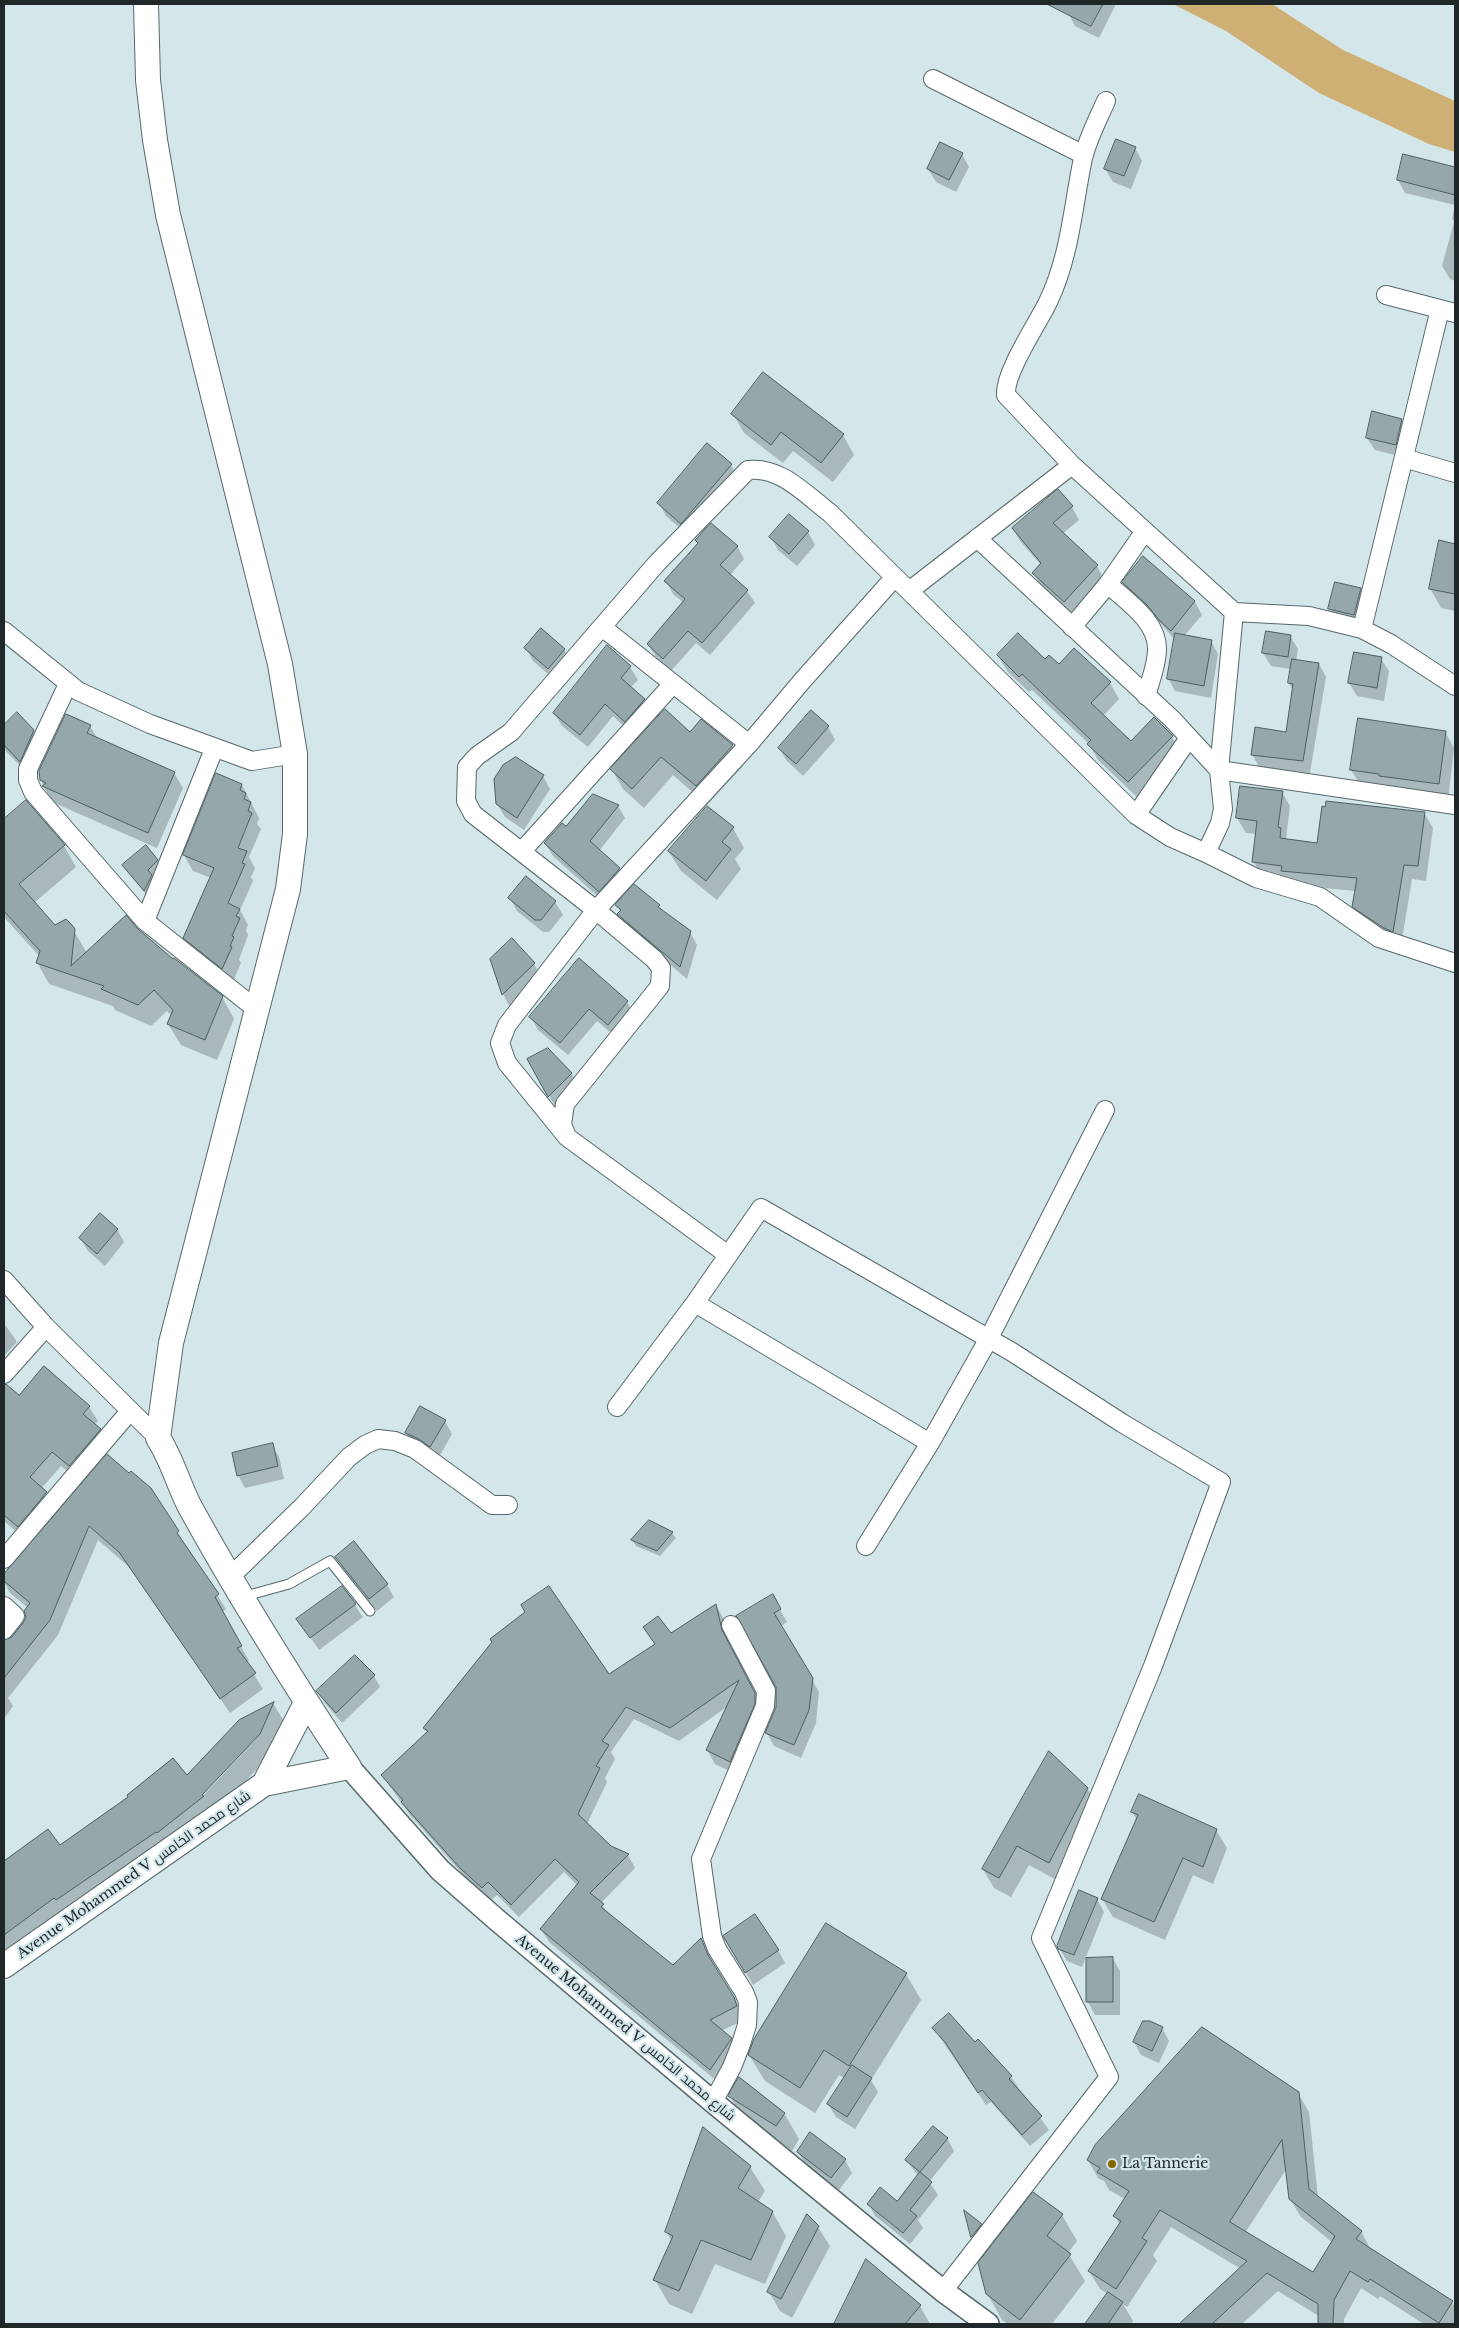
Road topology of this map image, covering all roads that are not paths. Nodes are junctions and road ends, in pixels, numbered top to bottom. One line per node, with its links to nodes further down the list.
1 (146, 4): 27 (main road)
2 (933, 80): 4 (street)
3 (1106, 101): 4 (street)
4 (1084, 155): 8 (street)
5 (1386, 295): 6 (street)
6 (1448, 311): 7 (street)
7 (1404, 458): 9 (street); 18 (street)
8 (1072, 465): 10 (street); 11 (street)
9 (1455, 473)
10 (1145, 531): 13 (street); 15 (street)
11 (977, 538): 14 (street); 17 (street)
12 (894, 578): 14 (street); 16 (street); 25 (street)
13 (1108, 584): 17 (street); 23 (street)
14 (909, 591): 30 (street)
15 (1234, 612): 18 (street); 28 (street)
16 (602, 627): 21 (street); 31 (street)
17 (1072, 627): 23 (street)
18 (1362, 629): 22 (street)
19 (4, 631): 20 (street)
20 (68, 684): 26 (street); 34 (street)
21 (672, 685): 25 (street); 31 (street)
22 (1455, 686)
23 (1146, 696): 24 (street)
24 (1189, 738): 28 (street); 30 (street)
25 (749, 744): 33 (street)
26 (214, 749): 27 (street); 34 (street)
27 (295, 754): 36 (main road)
28 (1219, 770): 29 (street); 32 (street)
29 (1455, 805)
30 (1136, 815): 32 (street)
31 (522, 851): 33 (street)
32 (1206, 854): 35 (street)
33 (596, 910): 38 (street); 38 (street)
34 (145, 921): 36 (street)
35 (1455, 963)
36 (256, 1009): 47 (main road)
37 (1105, 1110): 43 (street)
38 (567, 1137): 39 (street)
39 (728, 1255): 41 (street); 43 (street)
40 (4, 1280): 42 (street)
41 (696, 1303): 45 (street); 48 (street)
42 (46, 1327): 44 (street); 46 (street)
43 (988, 1340): 48 (street); 62 (street)
44 (4, 1374)
45 (617, 1407)
46 (130, 1411): 47 (street); 51 (street)
47 (158, 1438): 52 (main road)
48 (930, 1443): 50 (street)
49 (508, 1505): 52 (street)
50 (866, 1546)
51 (4, 1559)
52 (236, 1587): 54 (lane); 57 (main road)
53 (4, 1606): 56 (street)
54 (370, 1611)
55 (731, 1625): 61 (street)
56 (4, 1630)
57 (306, 1703): 58 (main road); 59 (main road, Avenue Mohammed V شارع محمد الخامس)
58 (348, 1767): 59 (main road, Avenue Mohammed V شارع محمد الخامس); 61 (street, Avenue Mohammed V شارع محمد الخامس)
59 (264, 1784): 60 (main road, Avenue Mohammed V شارع محمد الخامس)
60 (4, 1966)
61 (713, 2102): 62 (street, Avenue Mohammed V شارع محمد الخامس)
62 (943, 2291): 63 (street, Avenue Mohammed V شارع محمد الخامس)
63 (988, 2324)

